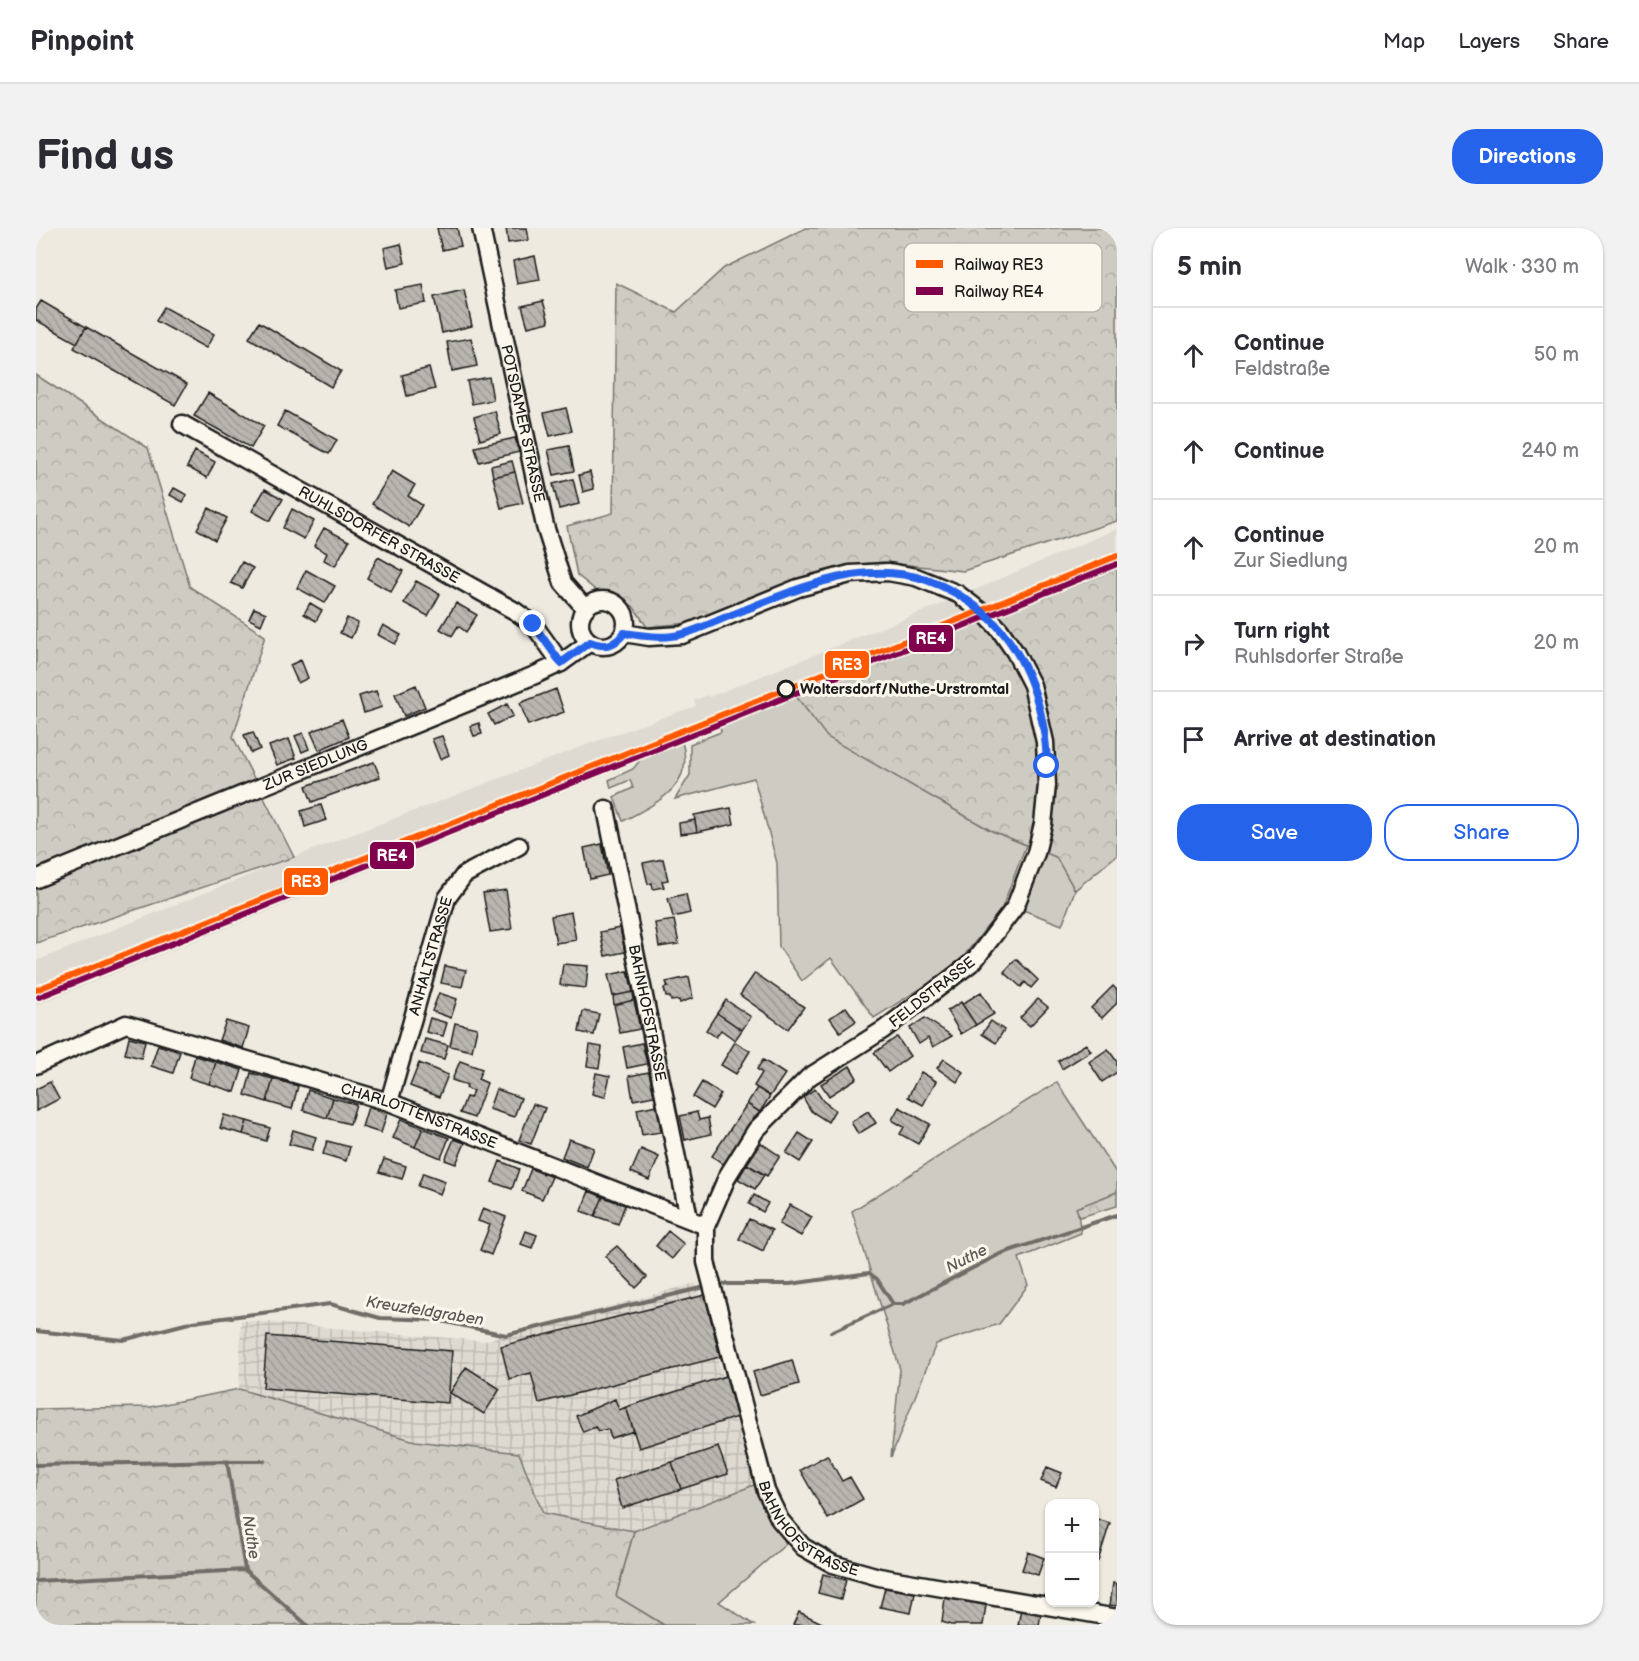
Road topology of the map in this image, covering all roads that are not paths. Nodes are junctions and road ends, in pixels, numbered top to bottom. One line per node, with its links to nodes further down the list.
1 (481, 228): 3 (street, POTSDAMER STRASSE)
2 (182, 424): 6 (street, RUHLSDORFER STRASSE)
3 (585, 608): 4 (street); 5 (street)
4 (624, 633): 5 (street); 13 (street, FELDSTRASSE)
5 (590, 642): 6 (street, ZUR SIEDLUNG)
6 (561, 663): 9 (street, ZUR SIEDLUNG)
7 (606, 809): 12 (street, BAHNHOFSTRASSE)
8 (519, 846): 11 (street, ANHALTSTRASSE)
9 (36, 879)
10 (36, 1065): 11 (street, CHARLOTTENSTRASSE)
11 (389, 1102): 12 (street, CHARLOTTENSTRASSE)
12 (688, 1218): 13 (street, CHARLOTTENSTRASSE)
13 (706, 1226): 14 (street, BAHNHOFSTRASSE)
14 (1117, 1618)

